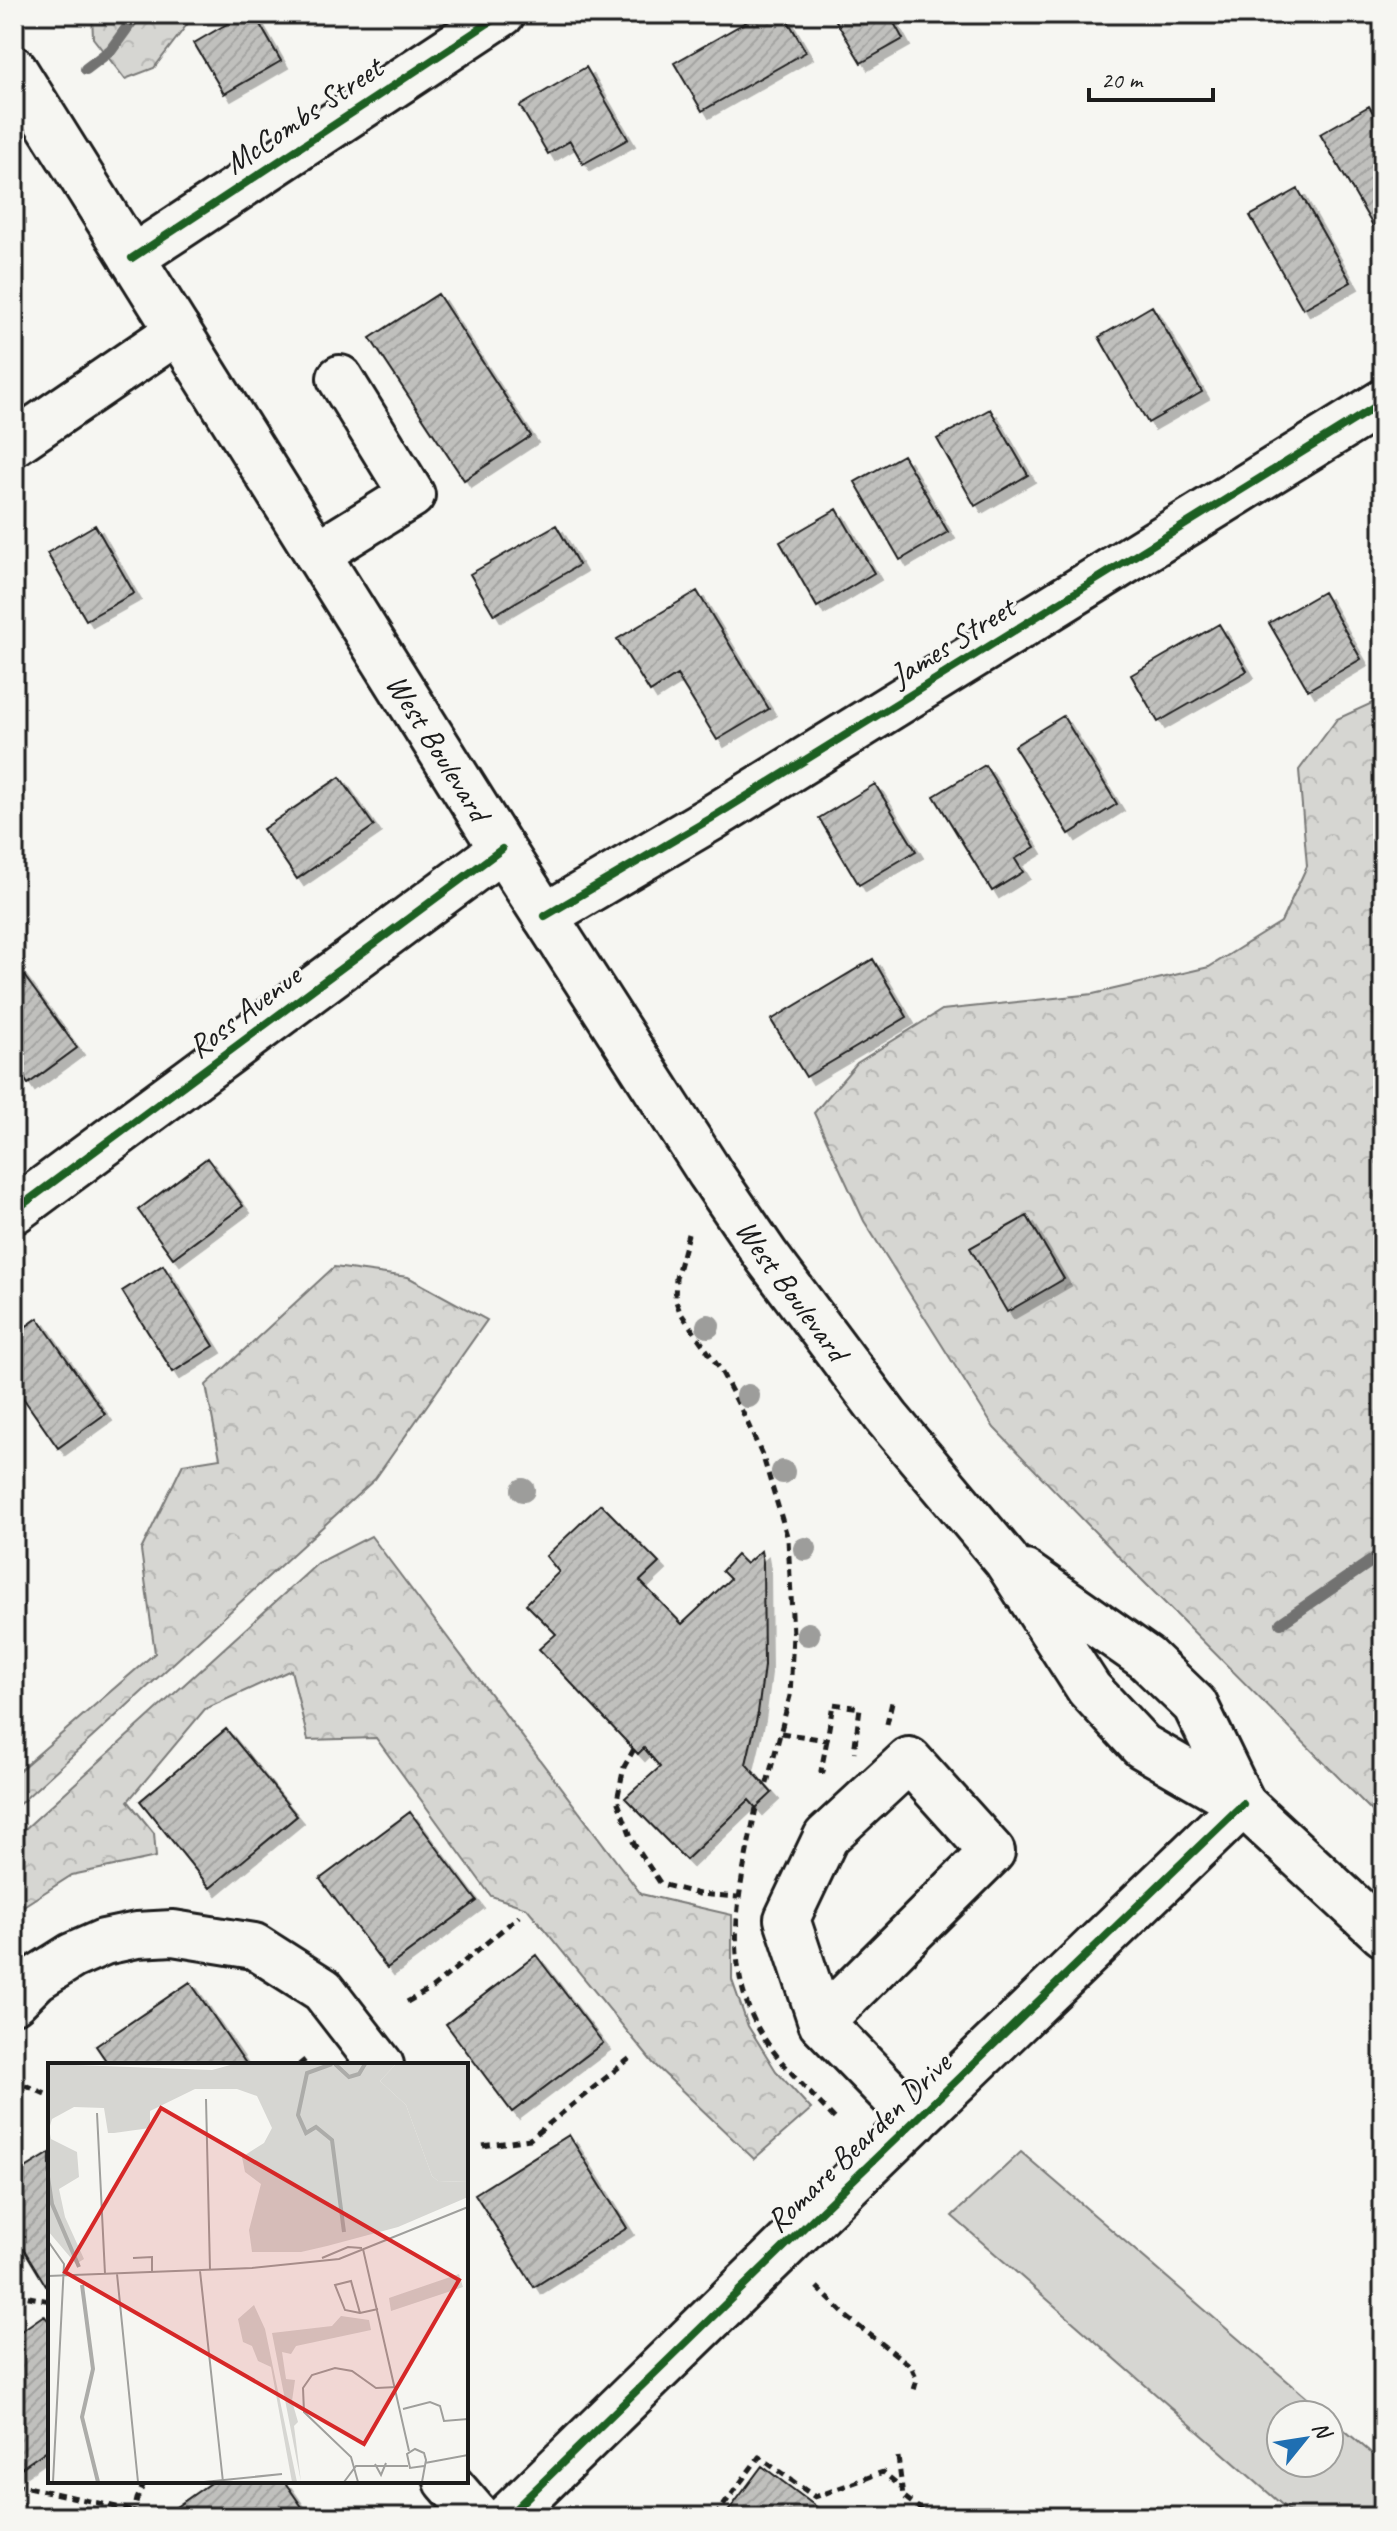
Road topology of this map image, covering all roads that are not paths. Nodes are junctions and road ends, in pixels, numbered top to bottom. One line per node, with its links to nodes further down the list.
1 (502, 14): 3 (street, McCombs Street)
2 (14, 69): 3 (street, West Boulevard)
3 (132, 258): 4 (street, West Boulevard)
4 (178, 331): 7 (street); 8 (street, West Boulevard)
5 (340, 378): 8 (street)
6 (1383, 402): 10 (street, James Street)
7 (14, 443)
8 (317, 554): 9 (street, West Boulevard)
9 (502, 849): 10 (street, West Boulevard); 11 (street, Ross Avenue)
10 (545, 916): 12 (street, West Boulevard)
11 (14, 1211)
12 (1006, 1560): 13 (street, West Boulevard); 13 (street, West Boulevard)
13 (1243, 1804): 14 (street, West Boulevard); 18 (street, Romare Bearden Drive)
14 (1383, 1934)
15 (14, 2001): 17 (street)
16 (821, 2022): 16 (street); 18 (street)
17 (379, 2063)
18 (916, 2120): 21 (street, Romare Bearden Drive)
19 (449, 2483): 20 (street)
20 (478, 2517)
21 (507, 2517)

